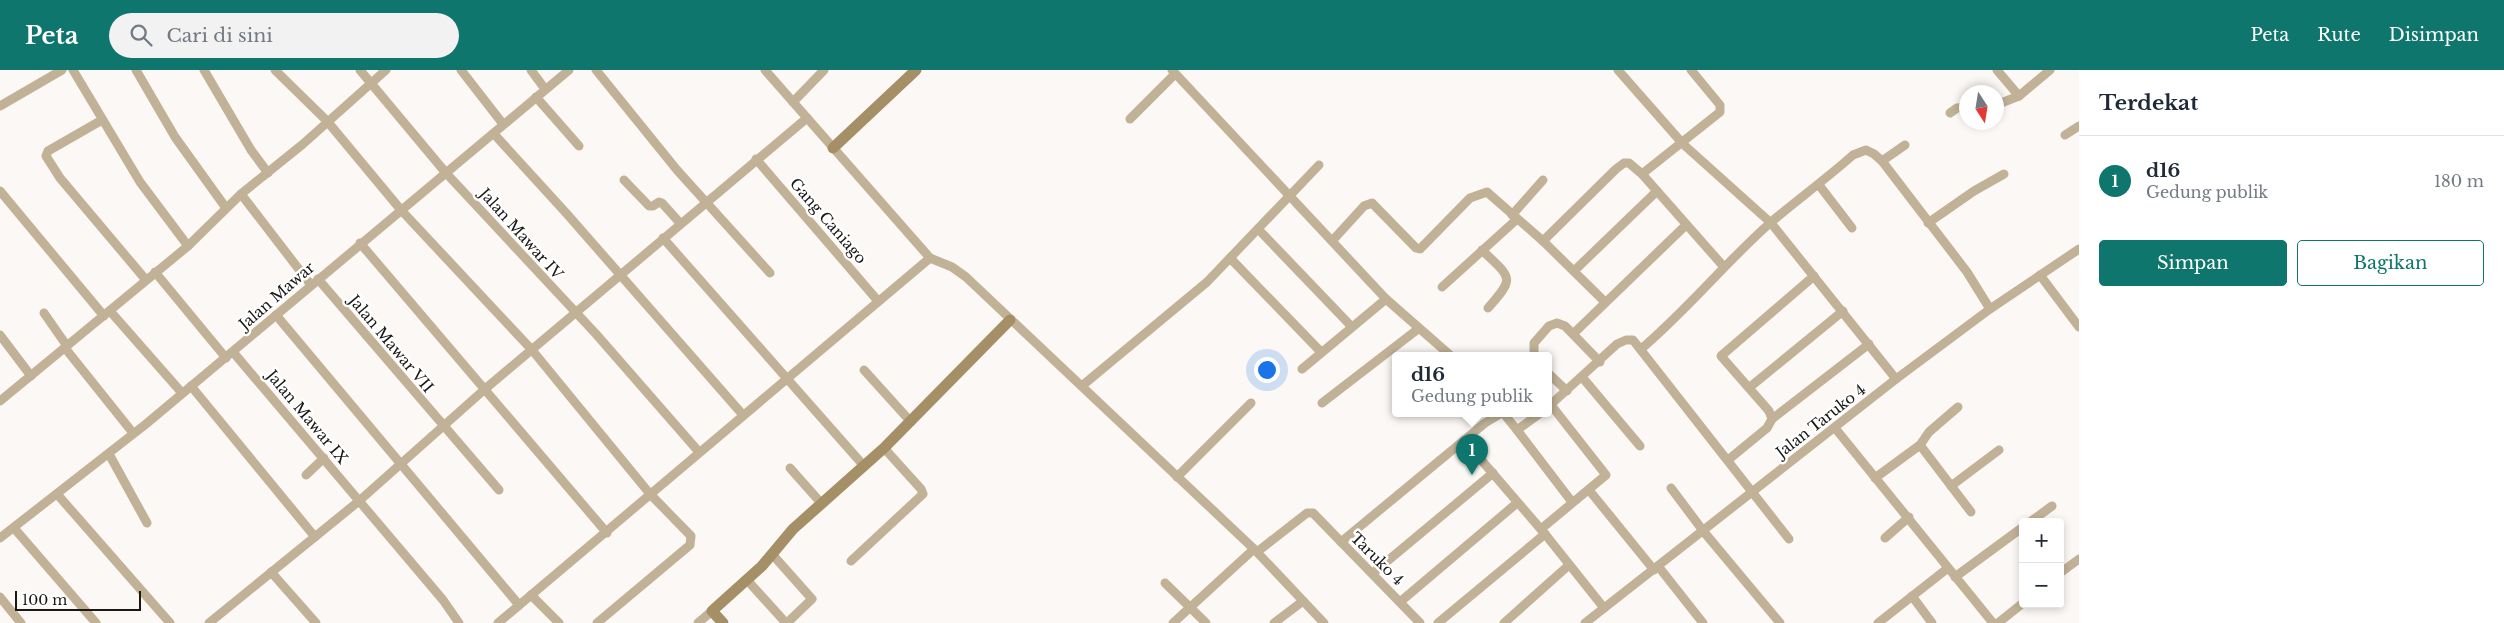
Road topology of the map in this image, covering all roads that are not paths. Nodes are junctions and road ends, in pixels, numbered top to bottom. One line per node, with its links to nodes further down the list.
1 (62, 70): 26 (street)
2 (73, 70): 31 (street)
3 (136, 70): 56 (street)
4 (204, 70): 44 (street)
5 (275, 70): 32 (street)
6 (360, 70): 20 (street, Jalan Mawar IV)
7 (386, 70): 20 (street)
8 (461, 70): 33 (street)
9 (531, 70): 21 (street)
10 (569, 70): 21 (street, Jalan Mawar)
11 (596, 70): 55 (street)
12 (765, 70): 24 (street)
13 (824, 70): 24 (street)
14 (916, 70): 40 (street)
15 (1618, 70): 37 (street)
16 (1691, 70): 37 (street)
17 (1997, 70): 23 (street)
18 (2050, 70): 23 (street)
19 (1174, 72): 30 (street); 54 (street)
20 (371, 82): 32 (street); 45 (street, Jalan Mawar IV)
21 (546, 89): 22 (street, Jalan Mawar)
22 (536, 96): 33 (street, Jalan Mawar); 39 (street)
23 (2019, 96): 25 (street)
24 (792, 102): 29 (street)
25 (2004, 102)
26 (0, 106)
27 (1959, 108): 28 (street)
28 (1950, 113)
29 (807, 118): 40 (street); 41 (street)
30 (1130, 119)
31 (102, 120): 69 (street); 81 (street)
32 (327, 121): 44 (street); 57 (street)
33 (504, 124): 35 (street, Jalan Mawar)
34 (2079, 126): 36 (street)
35 (494, 134): 45 (street, Jalan Mawar); 79 (street)
36 (2066, 135)
37 (1683, 144): 46 (street); 60 (street)
38 (1905, 145): 42 (street)
39 (579, 146)
40 (833, 148): 72 (street)
41 (756, 159): 55 (street); 85 (street, Gang Caniago)
42 (1882, 161): 50 (street); 61 (street)
43 (1319, 165): 54 (street)
44 (268, 173): 53 (street)
45 (446, 173): 57 (street, Jalan Mawar); 92 (street, Jalan Mawar IV)
46 (1642, 174): 52 (street); 67 (street)
47 (2004, 174): 61 (street)
48 (624, 180): 59 (street)
49 (1543, 180): 58 (street)
50 (1819, 185): 60 (street); 63 (street)
51 (0, 191): 91 (street)
52 (1657, 191): 62 (street); 75 (street)
53 (241, 194): 56 (street); 82 (street, Jalan Mawar VII)
54 (1287, 196): 64 (street); 66 (street)
55 (706, 200): 59 (street); 77 (street)
56 (226, 208): 69 (street)
57 (401, 210): 68 (street, Jalan Mawar); 103 (street)
58 (1514, 217): 66 (street); 67 (street); 71 (street)
59 (680, 223): 65 (street)
60 (1771, 223): 74 (street); 80 (street)
61 (1928, 223): 88 (street)
62 (1686, 225): 74 (street); 86 (street)
63 (1852, 228)
64 (1258, 229): 73 (street); 95 (street)
65 (663, 238): 79 (street); 113 (street)
66 (1333, 240): 84 (street)
67 (1543, 241): 75 (street)
68 (360, 243): 82 (street, Jalan Mawar); 119 (street)
69 (188, 246): 76 (street)
70 (2079, 249): 78 (street, Jalan Taruko 4)
71 (1482, 250): 83 (street); 87 (street)
72 (930, 258): 85 (street); 94 (street)
73 (1230, 258): 104 (street); 116 (street)
74 (1724, 267): 102 (street)
75 (1574, 271): 86 (street)
76 (156, 272): 81 (street); 107 (street, Jalan Mawar IX)
77 (770, 273)
78 (2040, 275): 88 (street, Jalan Taruko 4); 96 (street)
79 (620, 276): 92 (street); 128 (street)
80 (1814, 276): 89 (street); 118 (street)
81 (146, 280): 91 (street)
82 (314, 282): 93 (street, Jalan Mawar); 134 (street, Jalan Mawar VII)
83 (1442, 287)
84 (1386, 299): 95 (street); 97 (street)
85 (878, 301): 113 (street)
86 (1605, 302): 98 (street)
87 (1488, 308)
88 (1990, 309): 115 (street, Jalan Taruko 4)
89 (1844, 311): 100 (street); 118 (street)
90 (44, 313): 101 (street)
91 (107, 314): 101 (street); 121 (street)
92 (575, 314): 103 (street); 143 (street, Jalan Mawar IV)
93 (276, 315): 107 (street, Jalan Mawar); 147 (street)
94 (1010, 320): 116 (street); 133 (street)
95 (1352, 327): 104 (street)
96 (2079, 327)
97 (1418, 329): 105 (street); 124 (street)
98 (1573, 334): 106 (street); 108 (street)
99 (0, 335): 111 (street)
100 (1869, 344): 115 (street); 132 (street)
101 (66, 347): 111 (street); 137 (street)
102 (1641, 349): 108 (street); 146 (street)
103 (532, 350): 119 (street); 160 (street)
104 (1322, 352): 109 (street)
105 (1446, 352)
106 (1534, 352)
107 (229, 355): 117 (street, Jalan Mawar); 145 (street, Jalan Mawar IX)
108 (1600, 362): 114 (street)
109 (1302, 369)
110 (864, 370): 133 (street)
111 (31, 376): 122 (street)
112 (1552, 377): 120 (street)
113 (787, 378): 128 (street); 148 (street)
114 (1582, 378): 120 (street); 140 (street)
115 (1896, 379): 135 (street, Jalan Taruko 4)
116 (1083, 385): 152 (street)
117 (191, 386): 121 (street, Jalan Mawar); 175 (street)
118 (1750, 387): 132 (street)
119 (485, 389): 134 (street); 174 (street)
120 (1567, 391): 125 (street)
121 (182, 393): 137 (street, Jalan Mawar)
122 (0, 401)
123 (1251, 402): 152 (street)
124 (1322, 404)
125 (1552, 404)
126 (1958, 407): 139 (street)
127 (1552, 408): 157 (street)
128 (743, 415): 143 (street)
129 (1498, 417): 138 (street)
130 (1505, 417): 136 (street)
131 (1535, 417): 136 (street)
132 (1772, 419): 146 (street)
133 (910, 422): 141 (street)
134 (444, 427): 147 (street); 156 (street, Jalan Mawar VII)
135 (1835, 428): 153 (street); 158 (street, Jalan Taruko 4)
136 (1517, 430): 162 (street)
137 (132, 433): 144 (street, Jalan Mawar)
138 (1464, 440): 150 (street); 179 (street)
139 (1920, 445): 153 (street); 154 (street)
140 (1640, 446)
141 (884, 448): 148 (street); 183 (street)
142 (1998, 450): 154 (street)
143 (699, 452): 160 (street)
144 (108, 454): 159 (street, Jalan Mawar); 169 (street)
145 (324, 458): 151 (street); 161 (street, Jalan Mawar IX)
146 (1728, 460): 158 (street)
147 (402, 463): 161 (street); 198 (street)
148 (864, 466): 163 (street)
149 (790, 468): 163 (street)
150 (1493, 474): 164 (street); 189 (street)
151 (306, 475)
152 (1177, 477): 180 (street)
153 (1875, 478): 167 (street)
154 (1951, 486): 166 (street)
155 (1671, 488): 173 (street)
156 (499, 490)
157 (1589, 490): 162 (street); 185 (street)
158 (1752, 492): 173 (street, Jalan Taruko 4); 178 (street)
159 (57, 494): 170 (street, Jalan Mawar); 205 (street)
160 (650, 494): 174 (street); 211 (street)
161 (359, 501): 175 (street); 208 (street, Jalan Mawar IX)
162 (1572, 502): 172 (street)
163 (821, 503): 181 (street)
164 (1517, 503): 172 (street); 197 (street)
165 (2052, 506): 168 (street)
166 (1971, 512)
167 (1909, 517): 177 (street); 186 (street)
168 (2036, 518)
169 (147, 522)
170 (14, 528): 176 (street, Jalan Mawar); 204 (street)
171 (2019, 530): 190 (street)
172 (1543, 532): 184 (street); 220 (street)
173 (1704, 532): 185 (street, Jalan Taruko 4); 224 (street)
174 (607, 533): 193 (street)
175 (315, 537): 188 (street)
176 (0, 538)
177 (1885, 538)
178 (1790, 539)
179 (1341, 542): 180 (street, Taruko 4); 189 (street, Taruko 4)
180 (1255, 551): 196 (street); 200 (street)
181 (772, 554): 191 (street); 214 (street)
182 (2079, 559): 187 (street)
183 (851, 561)
184 (1569, 564): 201 (street); 221 (street)
185 (1656, 568): 201 (street, Jalan Taruko 4); 223 (street)
186 (1948, 568): 190 (street); 194 (street)
187 (2064, 571)
188 (271, 572): 206 (street); 207 (street)
189 (1372, 573): 197 (street, Taruko 4)
190 (1955, 577): 227 (street)
191 (747, 580): 202 (street); 214 (street)
192 (1165, 583): 200 (street)
193 (531, 595): 198 (street); 210 (street)
194 (1912, 596): 225 (street); 226 (street)
195 (0, 597): 203 (street)
196 (1303, 601): 217 (street); 218 (street)
197 (1400, 602): 219 (street, Taruko 4)
198 (519, 605): 209 (street)
199 (2019, 606): 228 (street)
200 (1191, 607): 215 (street); 216 (street)
201 (1604, 608): 222 (street, Jalan Taruko 4)
202 (712, 610): 212 (street); 213 (street)
203 (21, 623)
204 (96, 623)
205 (170, 623)
206 (209, 623)
207 (316, 623)
208 (459, 623)
209 (498, 623)
210 (559, 623)
211 (597, 623)
212 (698, 623)
213 (723, 623)
214 (787, 623)
215 (1172, 623)
216 (1206, 623)
217 (1274, 623)
218 (1324, 623)
219 (1420, 623)
220 (1438, 623)
221 (1504, 623)
222 (1585, 623)
223 (1703, 623)
224 (1780, 623)
225 (1878, 623)
226 (1932, 623)
227 (1993, 623)
228 (1998, 623)

